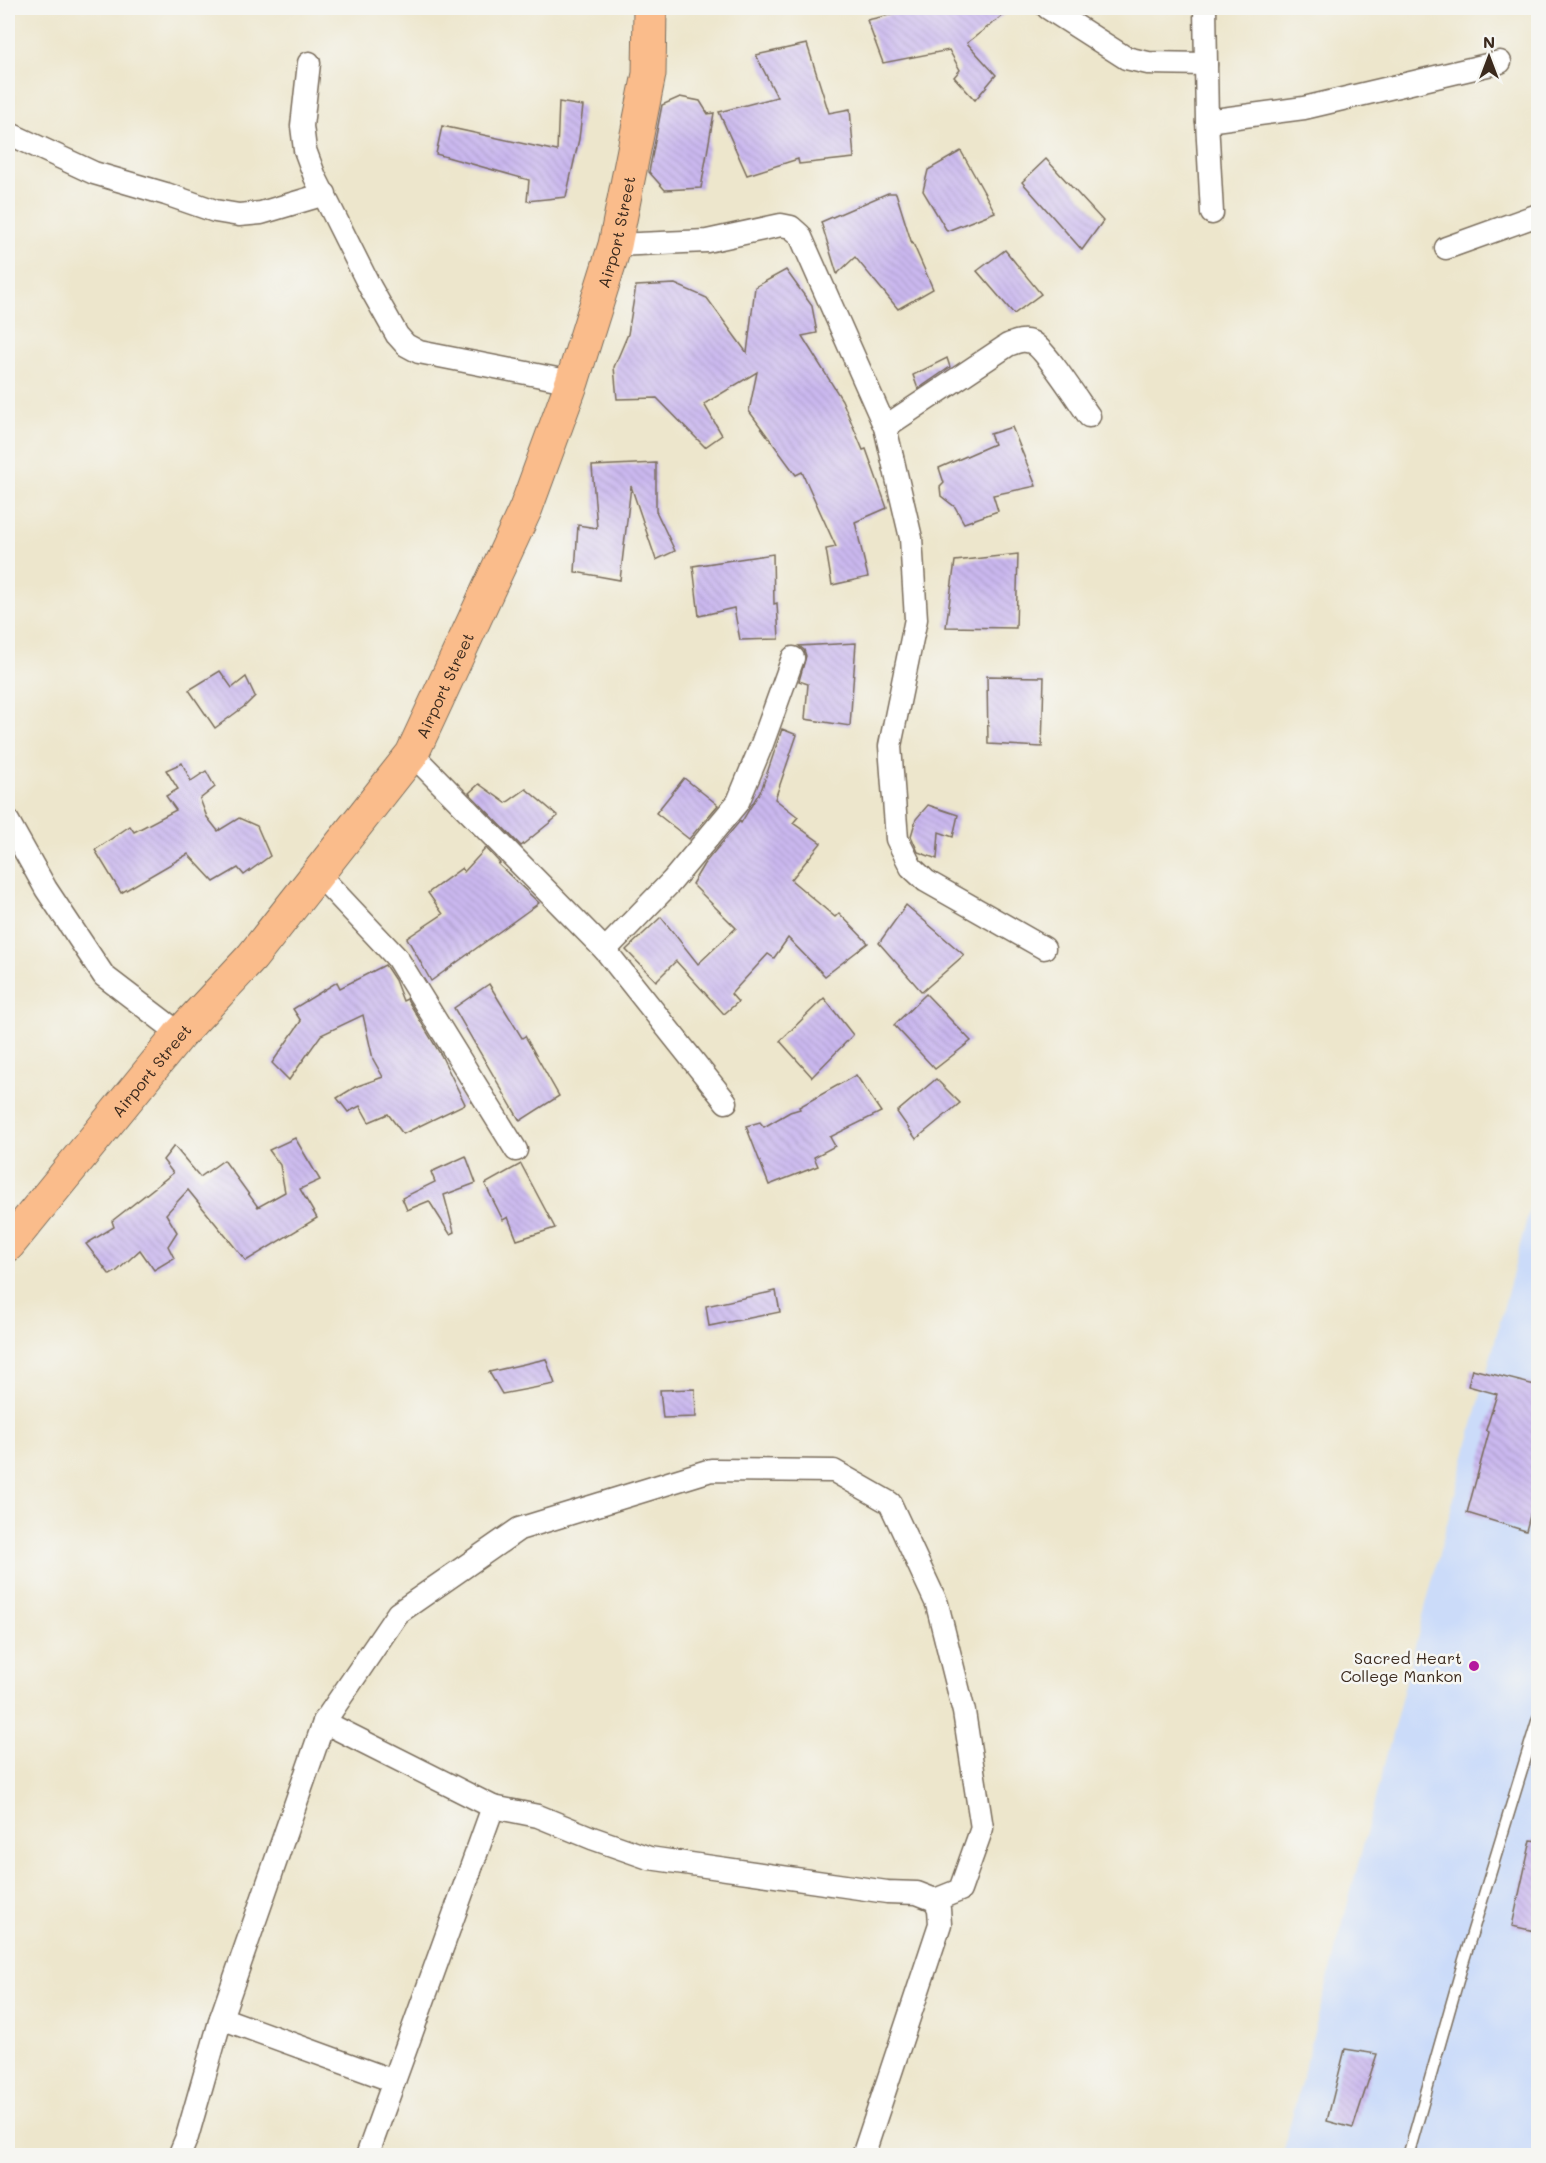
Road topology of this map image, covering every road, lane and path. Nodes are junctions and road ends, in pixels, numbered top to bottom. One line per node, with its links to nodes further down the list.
1 (650, 8): 12 (highway, Airport Street)
2 (1048, 8): 6 (street)
3 (1205, 8): 6 (street)
4 (1500, 62): 7 (street)
5 (309, 63): 9 (street)
6 (1206, 64): 7 (street)
7 (1207, 121): 10 (street)
8 (8, 133): 9 (street)
9 (325, 194): 14 (street)
10 (1212, 213)
11 (1539, 215): 13 (street)
12 (615, 245): 14 (highway, Airport Street); 16 (street)
13 (1446, 248)
14 (572, 382): 18 (highway, Airport Street)
15 (1089, 416): 16 (street)
16 (885, 428): 21 (street)
17 (793, 658): 22 (street)
18 (412, 754): 20 (highway, Airport Street); 22 (street)
19 (8, 820): 23 (street)
20 (318, 874): 23 (highway, Airport Street); 25 (street)
21 (1044, 948)
22 (605, 950): 24 (street)
23 (180, 1034): 26 (highway, Airport Street)
24 (726, 1102)
25 (516, 1150)
26 (8, 1245)
27 (1539, 1718): 36 (lane)
28 (324, 1722): 29 (street); 30 (street); 31 (street)
29 (493, 1808): 30 (street); 32 (street)
30 (935, 1900): 35 (street)
31 (221, 2018): 32 (street); 33 (street)
32 (394, 2081): 34 (street)
33 (179, 2156)
34 (367, 2156)
35 (862, 2156)
36 (1408, 2156)

